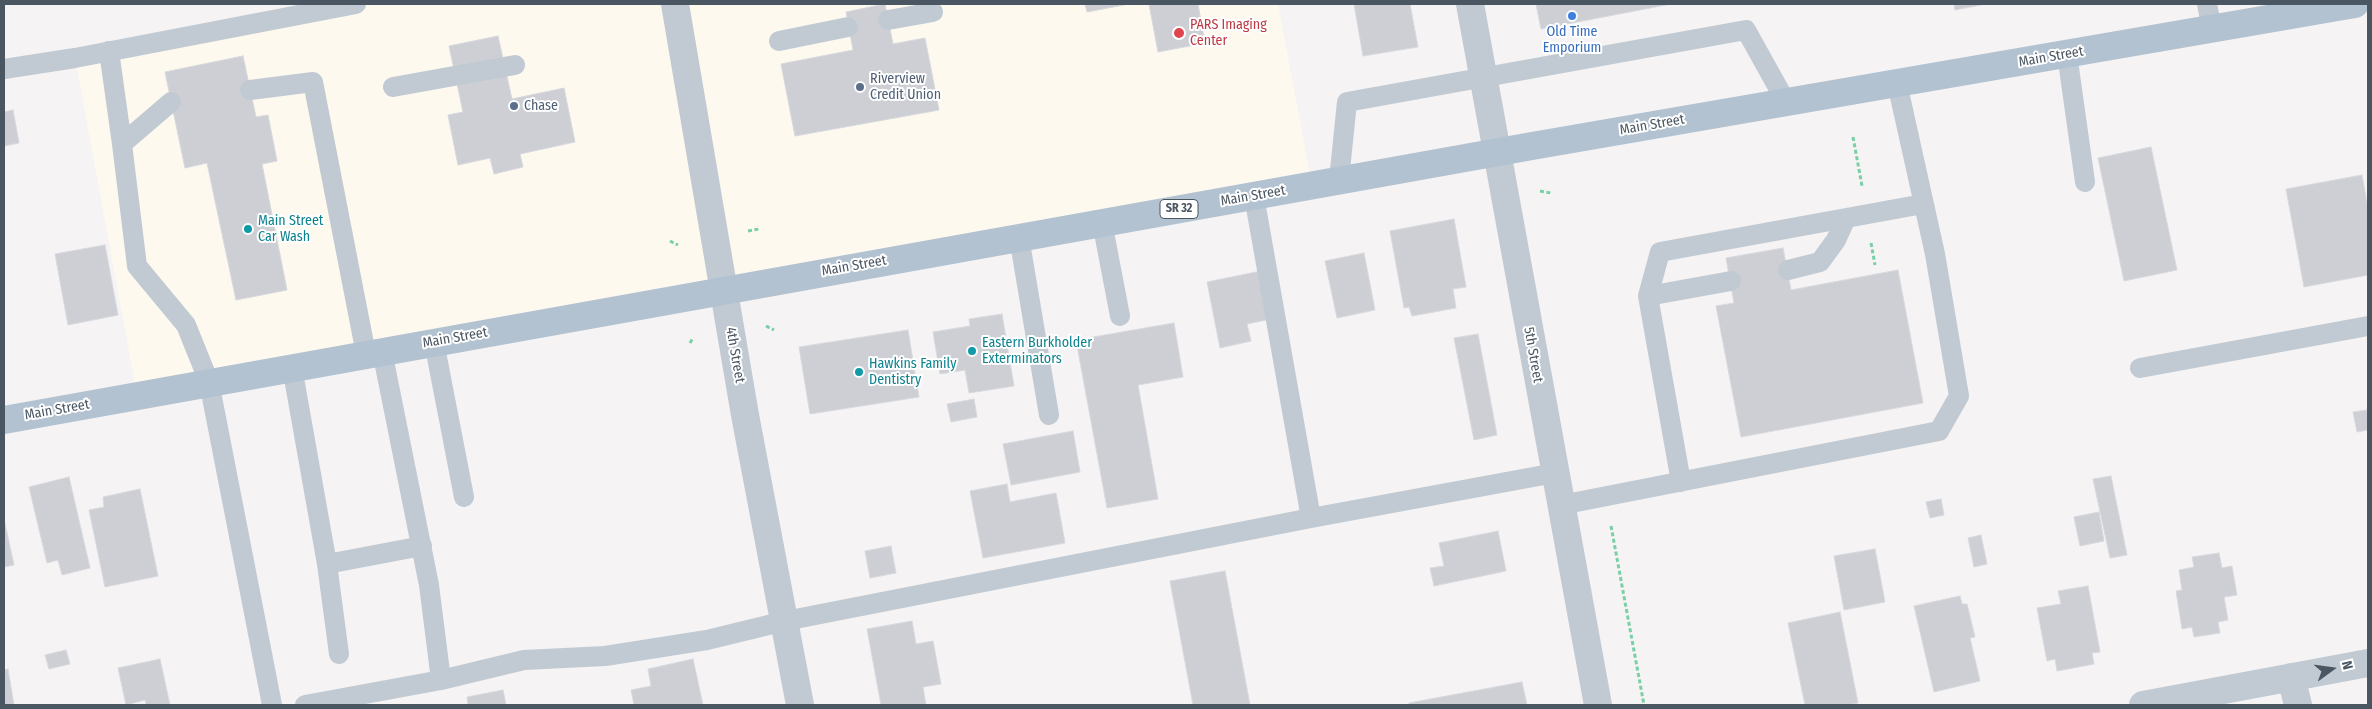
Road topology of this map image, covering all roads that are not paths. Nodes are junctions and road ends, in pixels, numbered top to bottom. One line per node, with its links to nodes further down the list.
1 (356, 4): 10 (lane)
2 (675, 4): 31 (street, 4th Street)
3 (1470, 4): 14 (street, 5th Street)
4 (2355, 4): 6 (main road, Main Street / SR 32)
5 (933, 12): 7 (lane)
6 (2209, 16): 11 (main road, Main Street / SR 32)
7 (888, 20)
8 (848, 26): 9 (lane)
9 (779, 41)
10 (109, 51): 13 (lane); 20 (lane)
11 (2067, 54): 15 (main road, Main Street / SR 32); 23 (lane)
12 (515, 65): 16 (lane)
13 (4, 69)
14 (1483, 78): 19 (lane); 21 (street, 5th Street); 22 (lane)
15 (1897, 83): 19 (main road, Main Street / SR 32); 25 (lane)
16 (393, 87)
17 (250, 90): 36 (lane)
18 (171, 102): 20 (lane)
19 (1786, 102): 21 (main road, Main Street / SR 32)
20 (122, 144): 39 (lane)
21 (1496, 152): 22 (main road, Main Street / SR 32); 42 (street, 5th Street)
22 (1339, 180): 24 (main road, Main Street / SR 32)
23 (2085, 182)
24 (1254, 196): 27 (main road, Main Street / SR 32); 46 (lane)
25 (1923, 204): 26 (lane); 43 (lane)
26 (1846, 218): 29 (lane); 32 (lane)
27 (1102, 222): 28 (main road, Main Street / SR 32); 33 (lane)
28 (1019, 237): 31 (main road, Main Street / SR 32); 40 (lane)
29 (1788, 270)
30 (1731, 281): 32 (lane)
31 (723, 290): 35 (main road, Main Street / SR 32); 49 (street, 4th Street)
32 (1648, 296): 43 (lane)
33 (1120, 316)
34 (2368, 326): 38 (lane)
35 (434, 342): 36 (main road, Main Street / SR 32); 44 (lane)
36 (374, 353): 37 (main road, Main Street / SR 32); 47 (lane)
37 (292, 368): 39 (main road, Main Street / SR 32); 48 (lane)
38 (2140, 368)
39 (209, 382): 41 (main road, Main Street / SR 32); 55 (lane)
40 (1050, 415)
41 (4, 420)
42 (1555, 474): 45 (street, 5th Street); 46 (lane)
43 (1681, 482): 45 (lane)
44 (464, 497)
45 (1561, 505): 58 (street, 5th Street)
46 (1311, 518): 49 (lane)
47 (422, 546): 48 (lane); 53 (lane)
48 (327, 564): 50 (lane)
49 (785, 621): 53 (lane); 57 (street, 4th Street)
50 (339, 654)
51 (2368, 664): 52 (street)
52 (2291, 677): 54 (street); 60 (street)
53 (441, 680): 56 (lane)
54 (2228, 697): 59 (street)
55 (272, 705)
56 (305, 705)
57 (800, 705)
58 (1598, 705)
59 (2143, 705)
60 (2298, 705)

